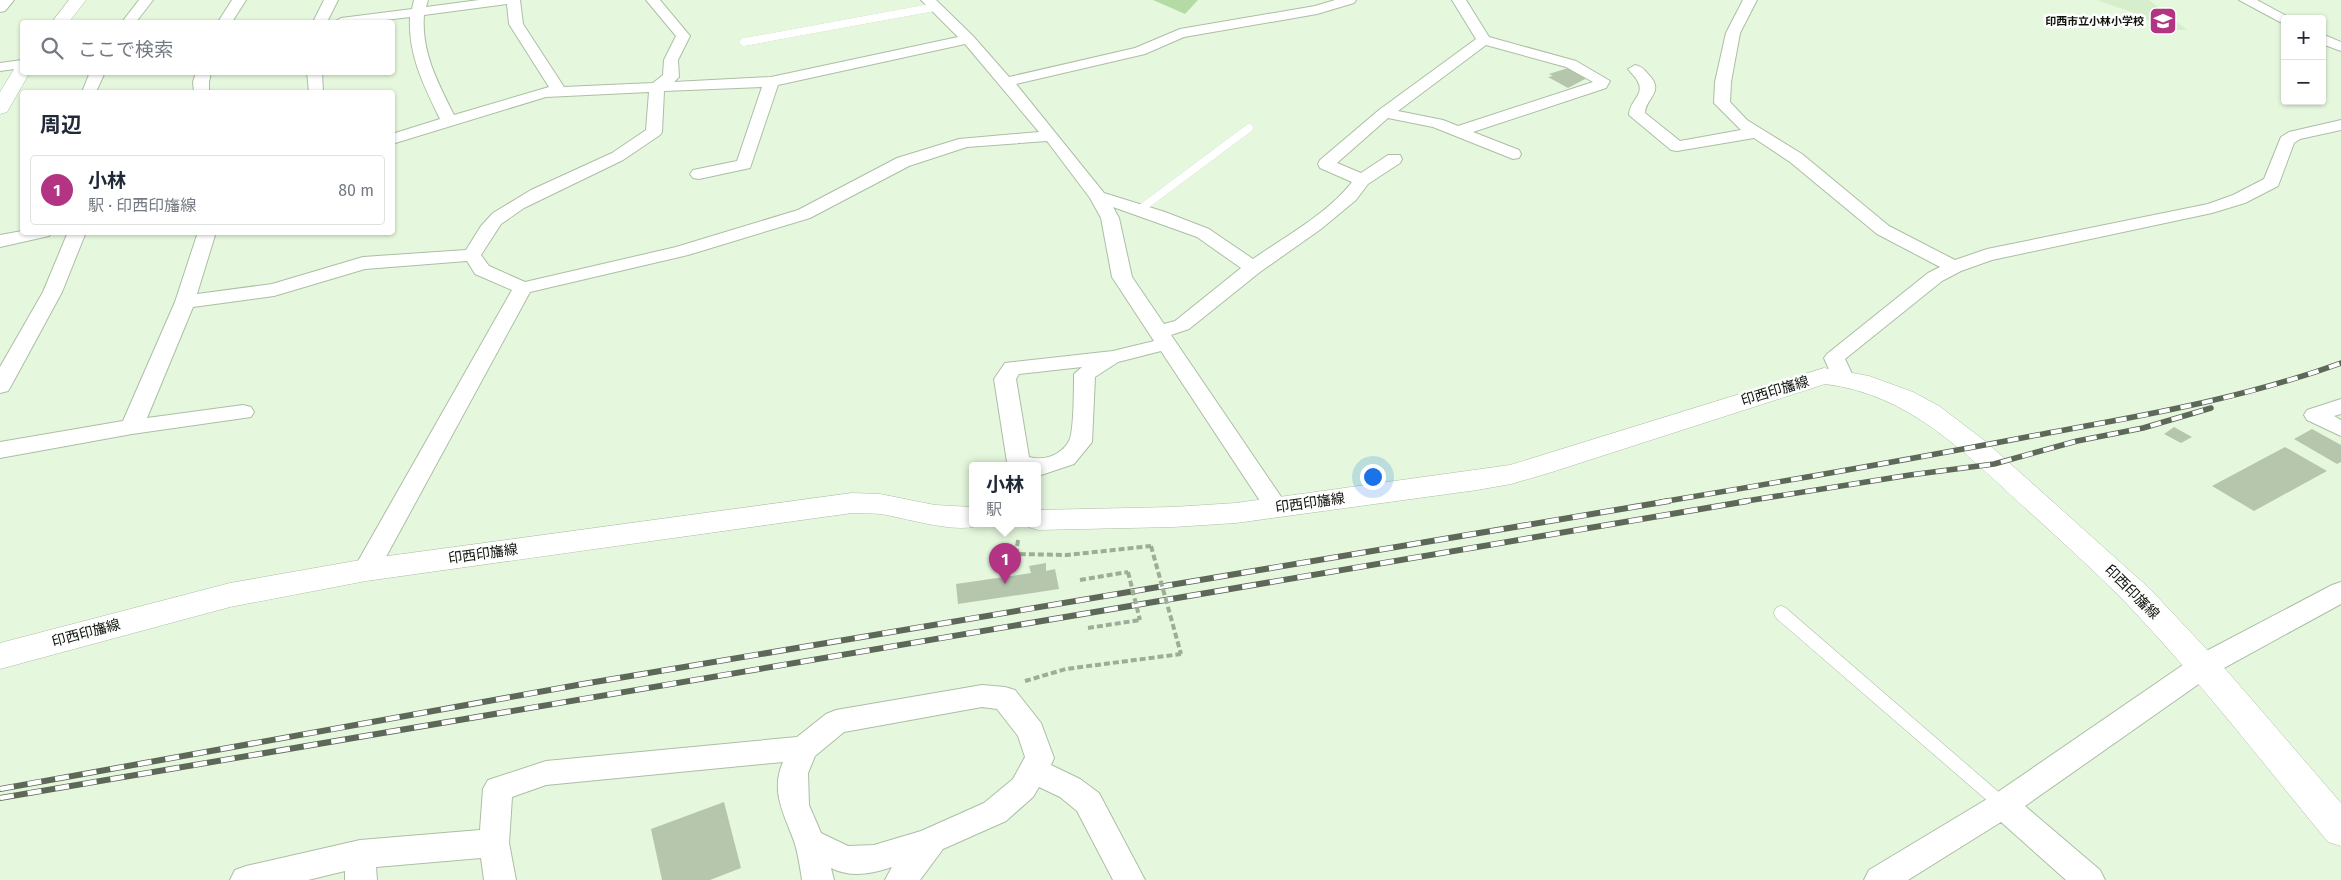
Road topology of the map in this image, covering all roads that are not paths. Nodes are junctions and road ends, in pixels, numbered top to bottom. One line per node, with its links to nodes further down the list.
1 (7, 0): 14 (street)
2 (78, 0): 16 (main road)
3 (146, 0): 17 (street)
4 (239, 0): 18 (street)
5 (330, 0): 19 (street)
6 (512, 0): 13 (street); 39 (street)
7 (653, 0): 35 (street)
8 (1349, 0): 34 (street)
9 (1459, 0): 22 (street)
10 (1750, 0): 46 (street)
11 (2246, 0): 15 (street)
12 (931, 4): 21 (street); 24 (lane)
13 (419, 6): 20 (street); 42 (street)
14 (0, 8)
15 (2281, 17)
16 (62, 20)
17 (131, 20)
18 (226, 20)
19 (321, 20)
20 (351, 20)
21 (968, 39): 33 (street); 34 (street)
22 (1484, 40): 41 (street); 45 (street)
23 (2326, 40): 25 (street)
24 (744, 42)
25 (2341, 47)
26 (20, 64): 27 (street)
27 (0, 67)
28 (1635, 69): 46 (street)
29 (20, 73): 40 (main road)
30 (97, 75): 36 (street)
31 (203, 75): 37 (street)
32 (314, 75): 38 (street)
33 (771, 82): 35 (street); 51 (street)
34 (1006, 82): 47 (street)
35 (657, 87): 39 (street); 59 (street)
36 (90, 90)
37 (202, 90)
38 (316, 90)
39 (559, 91): 42 (street)
40 (0, 108)
41 (1385, 113): 45 (street); 52 (street)
42 (449, 120): 48 (street)
43 (2341, 125): 60 (street)
44 (1249, 128): 54 (lane)
45 (1458, 131): 49 (street)
46 (1755, 133): 60 (street)
47 (1051, 136): 53 (street); 62 (street)
48 (395, 138)
49 (1514, 154)
50 (1394, 159): 52 (street)
51 (699, 174)
52 (1362, 180): 61 (street)
53 (1098, 197): 54 (street); 64 (street)
54 (1139, 210): 61 (street)
55 (29, 235): 58 (street)
56 (77, 235): 67 (street)
57 (206, 235): 63 (street)
58 (0, 241)
59 (472, 255): 62 (street); 63 (street)
60 (1954, 267): 66 (street)
61 (1253, 268): 64 (street)
62 (523, 288): 78 (street)
63 (185, 302): 70 (street)
64 (1162, 338): 65 (street); 75 (street)
65 (1112, 357): 73 (street); 74 (street)
66 (1843, 378): 75 (main road, 印西印旛線); 82 (main road, 印西印旛線)
67 (0, 386)
68 (2341, 406): 71 (street)
69 (243, 412): 70 (street)
70 (132, 427): 72 (street)
71 (2341, 429)
72 (0, 450)
73 (1018, 462)
74 (1041, 467)
75 (1276, 507): 77 (main road, 印西印旛線)
76 (969, 517): 78 (main road, 印西印旛線)
77 (1028, 530)
78 (366, 570): 81 (main road, 印西印旛線)
79 (2341, 592): 82 (street)
80 (1781, 613): 85 (lane)
81 (0, 656)
82 (2203, 666): 85 (street); 86 (main road, 印西印旛線)
83 (804, 748): 84 (street); 88 (street); 89 (street)
84 (1033, 770): 87 (street); 95 (street)
85 (2003, 805): 96 (street); 97 (street)
86 (2341, 830)
87 (932, 840): 89 (street); 94 (street)
88 (494, 843): 90 (street); 92 (street)
89 (810, 843): 93 (street)
90 (361, 867): 91 (street)
91 (246, 880)
92 (500, 880)
93 (818, 880)
94 (901, 880)
95 (1129, 880)
96 (1880, 880)
97 (2090, 880)

